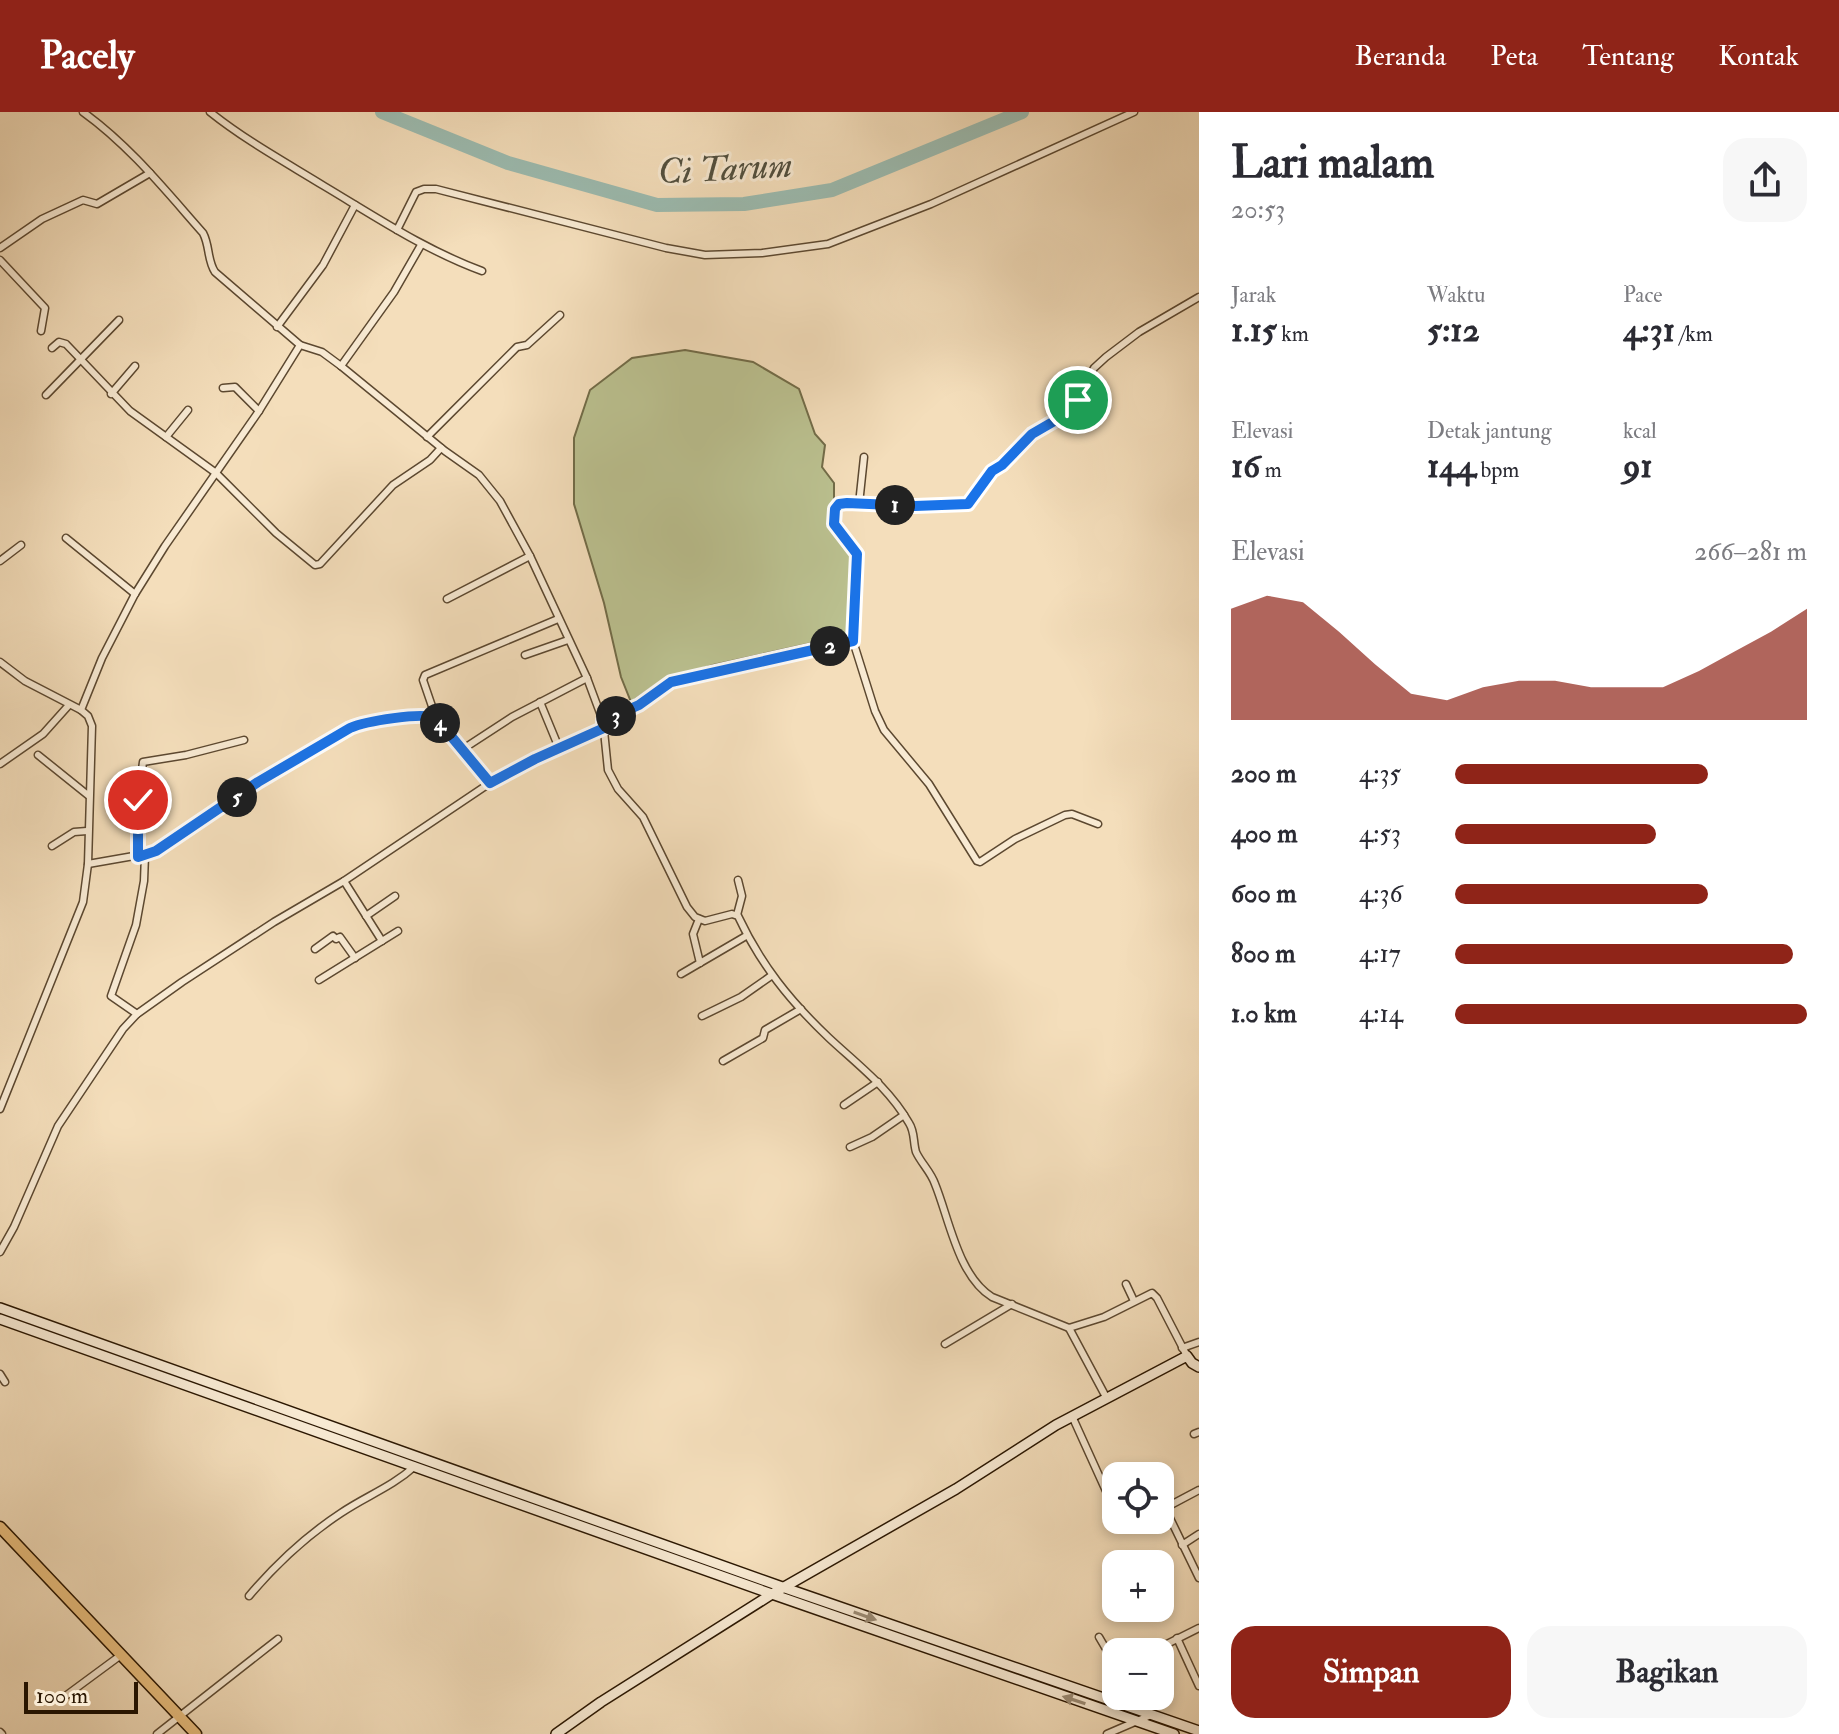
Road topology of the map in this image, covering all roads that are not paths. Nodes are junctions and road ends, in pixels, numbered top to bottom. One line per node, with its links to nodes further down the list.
1 (83, 112): 4 (street)
2 (210, 112): 5 (street)
3 (1134, 112): 6 (street)
4 (150, 173): 8 (street); 14 (street)
5 (355, 205): 6 (street); 14 (street)
6 (397, 230): 7 (street)
7 (421, 245): 10 (street); 20 (street)
8 (0, 248)
9 (0, 260): 15 (street)
10 (482, 271)
11 (1199, 297): 31 (street)
12 (560, 315): 27 (street)
13 (119, 320): 18 (street)
14 (277, 327): 16 (street)
15 (41, 331)
16 (300, 345): 20 (street); 25 (street)
17 (52, 348): 18 (street)
18 (83, 360): 22 (street); 23 (street)
19 (135, 366): 22 (street)
20 (341, 366): 27 (street)
21 (223, 388): 25 (street)
22 (111, 394): 26 (street)
23 (46, 395)
24 (188, 410): 26 (street)
25 (259, 411): 30 (street)
26 (166, 437): 30 (street)
27 (427, 437): 28 (street)
28 (441, 448): 30 (street); 34 (street)
29 (864, 457): 31 (street)
30 (216, 473): 36 (street)
31 (859, 504): 40 (street)
32 (66, 538): 36 (street)
33 (21, 545): 35 (street)
34 (530, 556): 37 (street); 38 (street)
35 (0, 561)
36 (135, 594): 46 (street)
37 (447, 599)
38 (558, 619): 39 (street); 47 (street)
39 (568, 640): 41 (street); 43 (street)
40 (853, 641): 48 (street); 56 (street)
41 (525, 655)
42 (0, 662): 45 (street)
43 (587, 678): 44 (street); 48 (street)
44 (540, 702): 50 (street); 51 (street)
45 (69, 705): 46 (street); 53 (street)
46 (81, 710): 55 (street)
47 (436, 718): 51 (street); 59 (street)
48 (603, 724): 50 (street); 66 (street)
49 (244, 740): 59 (street)
50 (559, 748): 54 (street)
51 (463, 749): 54 (street)
52 (38, 755): 55 (street)
53 (1, 760)
54 (490, 783): 62 (street)
55 (89, 796): 57 (street)
56 (1098, 824)
57 (87, 831): 58 (street); 60 (street)
58 (52, 846)
59 (142, 856): 60 (street); 77 (street)
60 (88, 864): 82 (street)
61 (738, 880): 64 (street)
62 (344, 881): 65 (street); 77 (street)
63 (395, 896): 65 (street)
64 (737, 915): 66 (street); 68 (street)
65 (366, 916): 69 (street)
66 (699, 919): 72 (street)
67 (398, 931): 69 (street)
68 (746, 936): 72 (street); 74 (street)
69 (382, 941): 71 (street)
70 (315, 949): 71 (street)
71 (355, 958): 75 (street)
72 (700, 963): 73 (street)
73 (681, 974)
74 (771, 976): 76 (street); 78 (street)
75 (319, 980)
76 (801, 1009): 79 (street); 80 (street)
77 (137, 1014): 85 (street)
78 (702, 1016)
79 (723, 1061)
80 (878, 1082): 81 (street); 83 (street)
81 (844, 1105)
82 (0, 1109)
83 (904, 1115): 84 (street); 88 (street)
84 (850, 1147)
85 (0, 1252)
86 (1126, 1284): 87 (street)
87 (1134, 1301): 91 (street); 94 (street)
88 (1012, 1304): 91 (street); 93 (street)
89 (0, 1308): 109 (street)
90 (0, 1319): 100 (street)
91 (1069, 1328): 98 (street)
92 (1199, 1342): 94 (street)
93 (945, 1344)
94 (1184, 1352): 95 (street); 98 (street)
95 (1199, 1367)
96 (0, 1374): 97 (street)
97 (5, 1382)
98 (1106, 1397): 99 (street)
99 (1072, 1416): 101 (street); 109 (street)
100 (415, 1466): 110 (street); 111 (street)
101 (1102, 1482)
102 (1199, 1490): 103 (street)
103 (1174, 1504)
104 (1, 1530): 118 (main road)
105 (1174, 1531): 107 (street)
106 (1199, 1534): 107 (street)
107 (1182, 1545): 108 (street)
108 (1199, 1578)
109 (785, 1588): 110 (street); 122 (street, one-way to 122)
110 (772, 1594): 123 (street, one-way to 110); 127 (street)
111 (249, 1596)
112 (1199, 1628): 114 (street)
113 (1099, 1637): 117 (street)
114 (1177, 1638): 116 (street); 119 (street)
115 (278, 1639): 121 (street)
116 (1174, 1640)
117 (1102, 1642)
118 (121, 1655): 120 (street); 121 (main road)
119 (1199, 1686)
120 (60, 1700)
121 (179, 1715): 125 (street); 126 (main road)
122 (1152, 1715): 123 (street); 124 (street)
123 (1137, 1721): 128 (street); 129 (street)
124 (1199, 1731)
125 (157, 1734)
126 (196, 1734)
127 (556, 1734)
128 (1107, 1734)
129 (1174, 1734)

